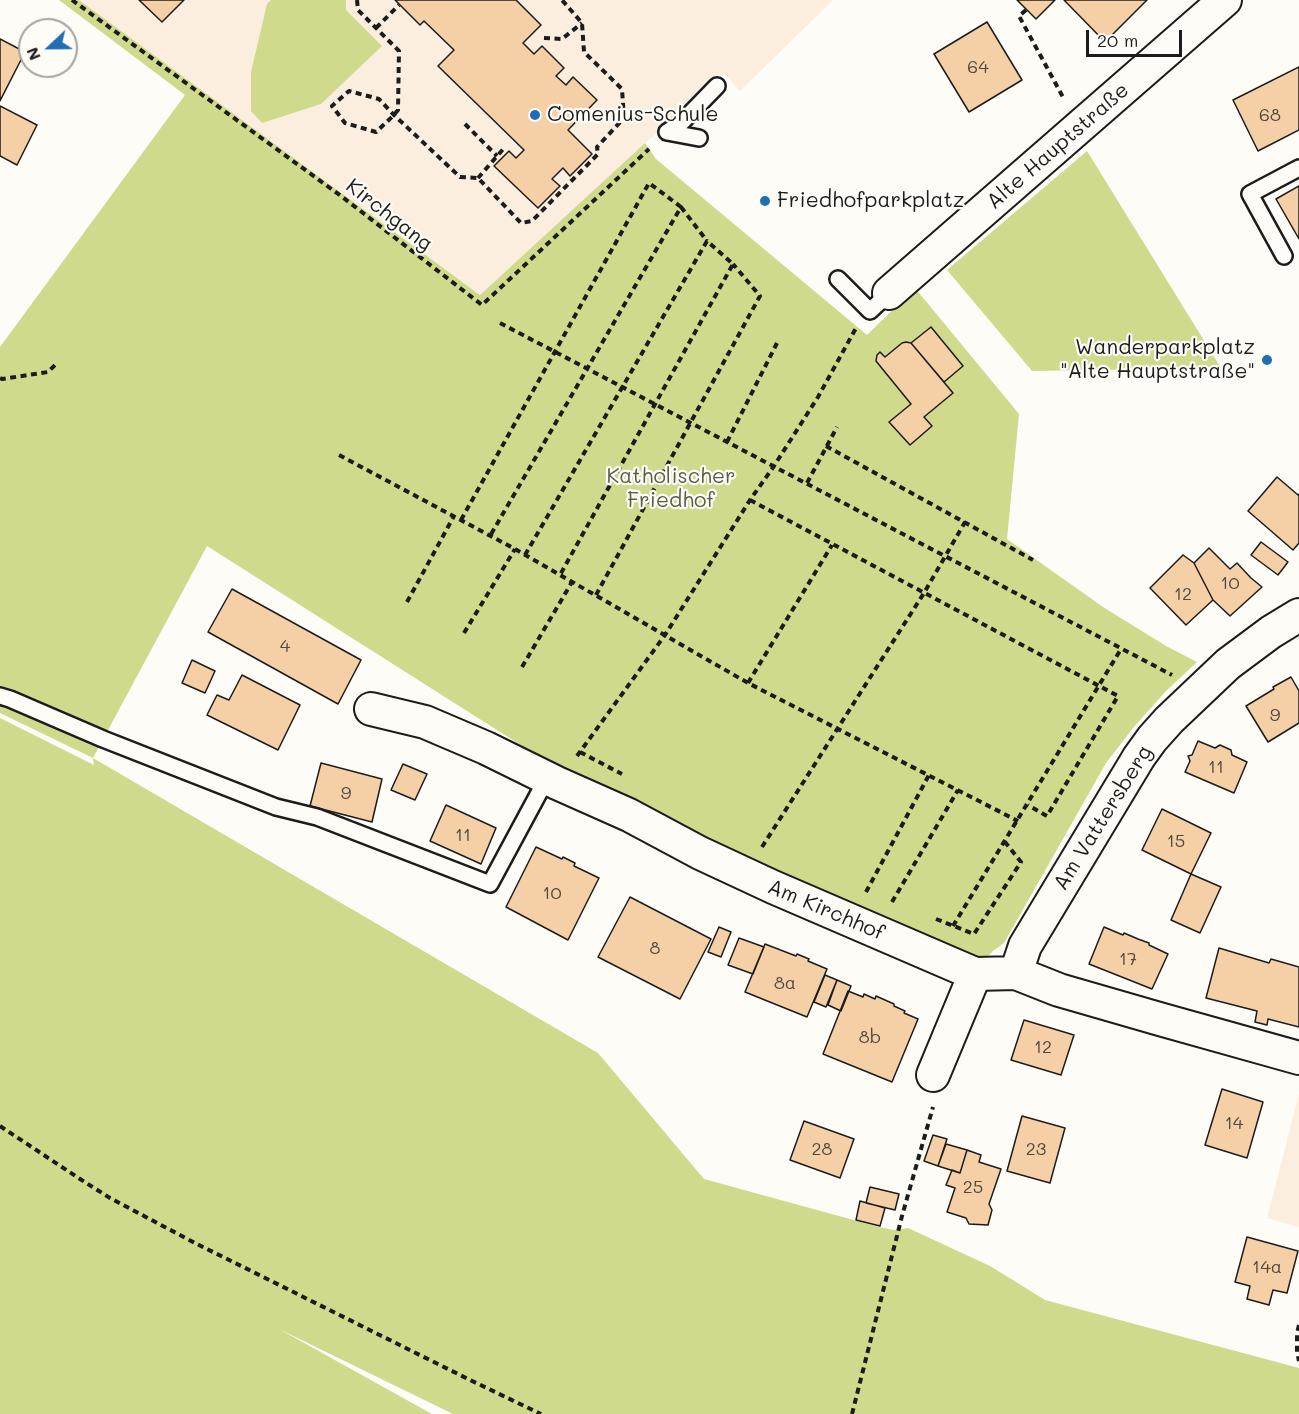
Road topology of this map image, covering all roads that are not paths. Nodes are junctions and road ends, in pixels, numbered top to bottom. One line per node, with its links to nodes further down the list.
1 (1225, 0): 7 (street, Alte Hauptstraße)
2 (717, 86): 3 (lane)
3 (699, 138)
4 (1299, 168): 5 (lane)
5 (1284, 256)
6 (838, 279): 7 (lane)
7 (880, 302)
8 (1299, 615): 12 (street, Am Vattersberg)
9 (0, 696): 11 (lane)
10 (371, 709): 11 (street, Am Kirchhof)
11 (552, 781): 13 (street, Am Kirchhof)
12 (1016, 973): 13 (street, Am Kirchhof); 14 (street, Am Kirchhof)
13 (975, 974): 15 (street)
14 (1299, 1058)
15 (934, 1089)

